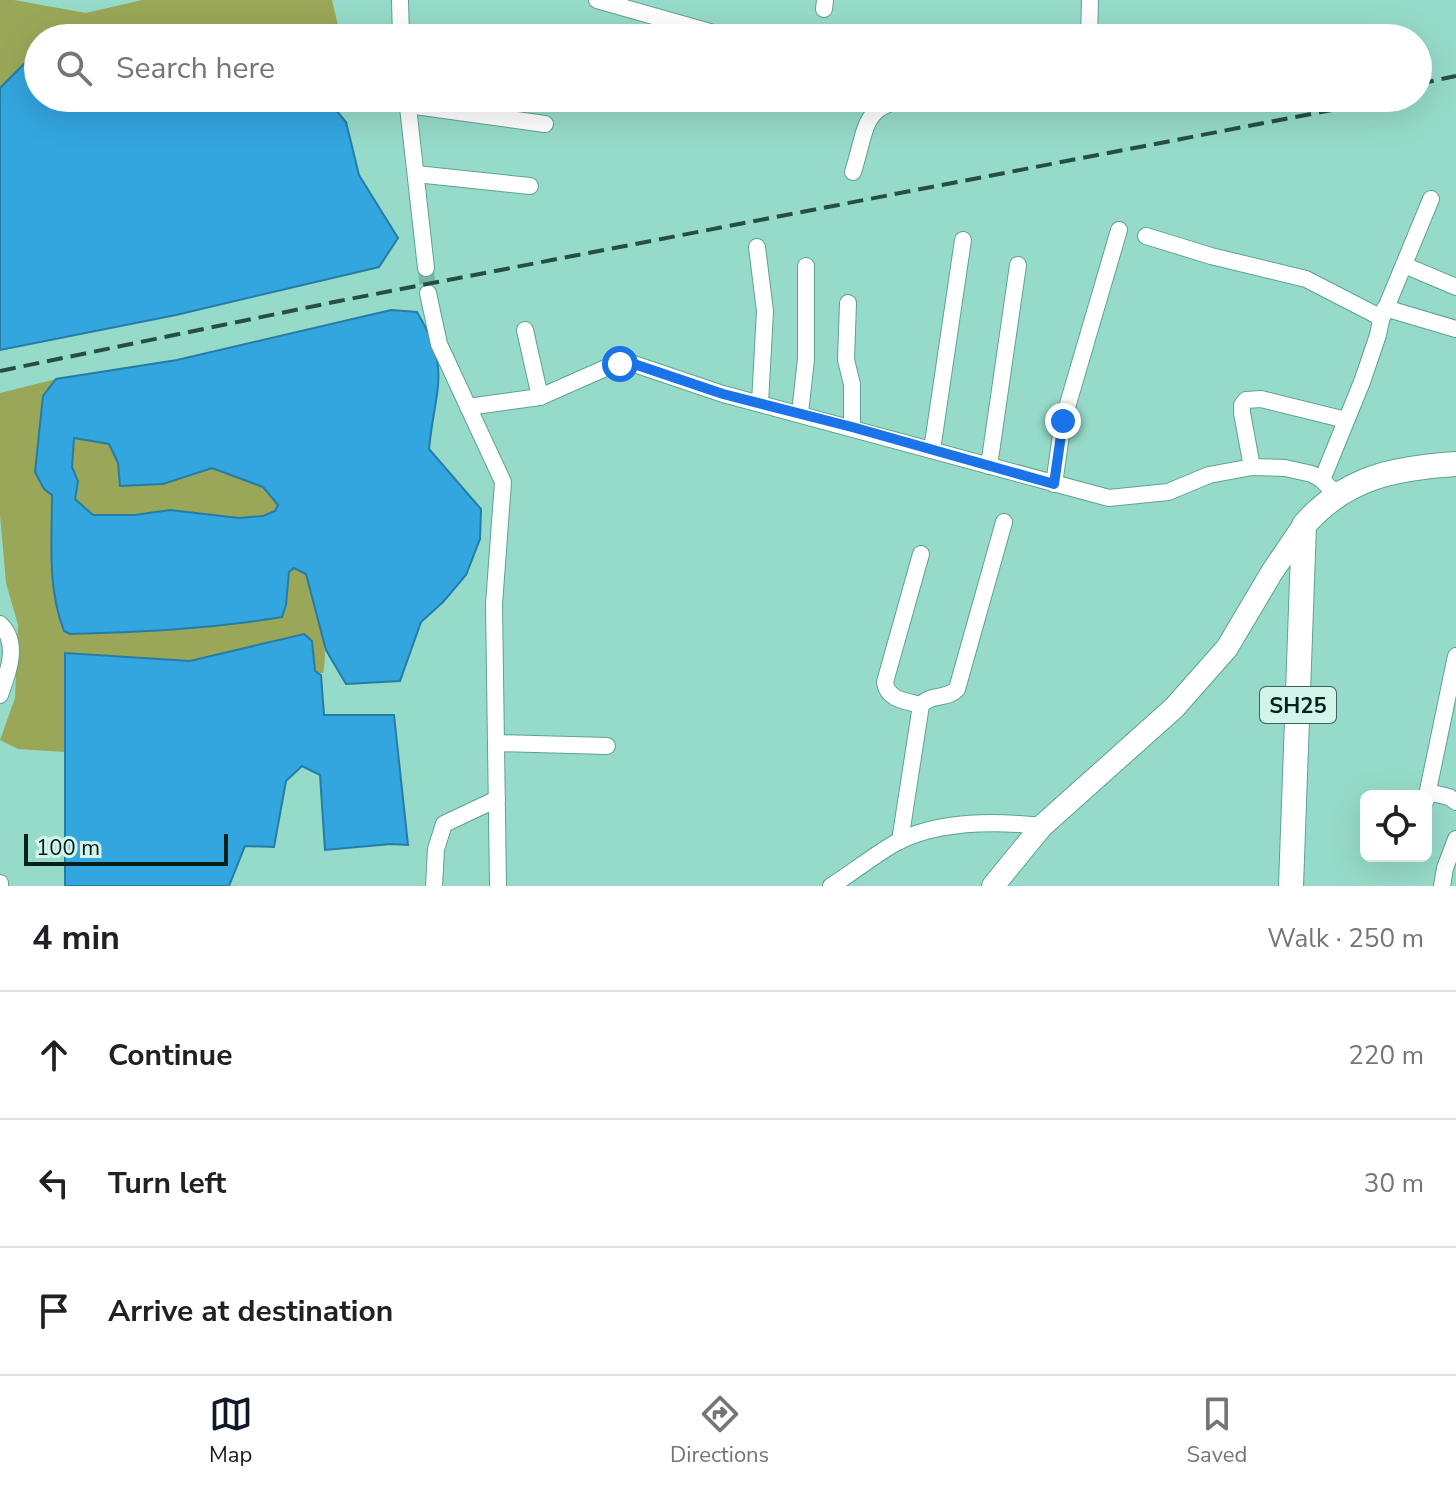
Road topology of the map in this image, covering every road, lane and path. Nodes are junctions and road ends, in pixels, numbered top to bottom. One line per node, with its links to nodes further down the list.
1 (400, 0): 4 (street)
2 (597, 0): 5 (street)
3 (1090, 0): 6 (street)
4 (403, 24)
5 (682, 24)
6 (1089, 24)
7 (409, 112): 12 (street)
8 (474, 112): 10 (street)
9 (875, 112): 11 (street)
10 (545, 124)
11 (853, 172)
12 (416, 174): 13 (street); 22 (street)
13 (530, 186)
14 (1431, 199): 20 (street)
15 (1119, 230): 39 (street)
16 (1146, 236): 26 (street)
17 (963, 240): 35 (street)
18 (757, 247): 30 (street)
19 (1018, 265): 37 (street)
20 (1404, 265): 23 (street); 26 (street)
21 (806, 266): 32 (street)
22 (426, 268)
23 (1456, 287)
24 (428, 293): 31 (street)
25 (848, 303): 34 (street)
26 (1383, 314): 27 (street); 33 (street)
27 (1456, 329)
28 (525, 330): 29 (street)
29 (540, 397): 30 (street); 31 (street)
30 (760, 403): 32 (street)
31 (468, 407): 48 (street)
32 (800, 413): 34 (street)
33 (1346, 420): 38 (street); 40 (street)
34 (852, 427): 35 (street)
35 (932, 450): 37 (street)
36 (1456, 464): 40 (main road)
37 (989, 466): 39 (street)
38 (1252, 467): 39 (street); 40 (street)
39 (1054, 484)
40 (1329, 487): 42 (main road)
41 (1004, 522): 47 (street)
42 (1304, 525): 54 (main road); 61 (main road, SH25)
43 (921, 554): 47 (street)
44 (0, 624): 46 (street)
45 (1456, 656): 50 (street)
46 (0, 695)
47 (921, 705): 56 (street)
48 (496, 743): 49 (street); 52 (street)
49 (607, 746)
50 (1428, 790)
51 (1432, 796): 53 (street)
52 (497, 799): 57 (street); 58 (street)
53 (1456, 802)
54 (1042, 826): 56 (street); 60 (main road)
55 (1456, 839): 62 (street)
56 (900, 841): 59 (street)
57 (434, 886)
58 (498, 886)
59 (831, 886)
60 (993, 886)
61 (1291, 886)
62 (1442, 886)

